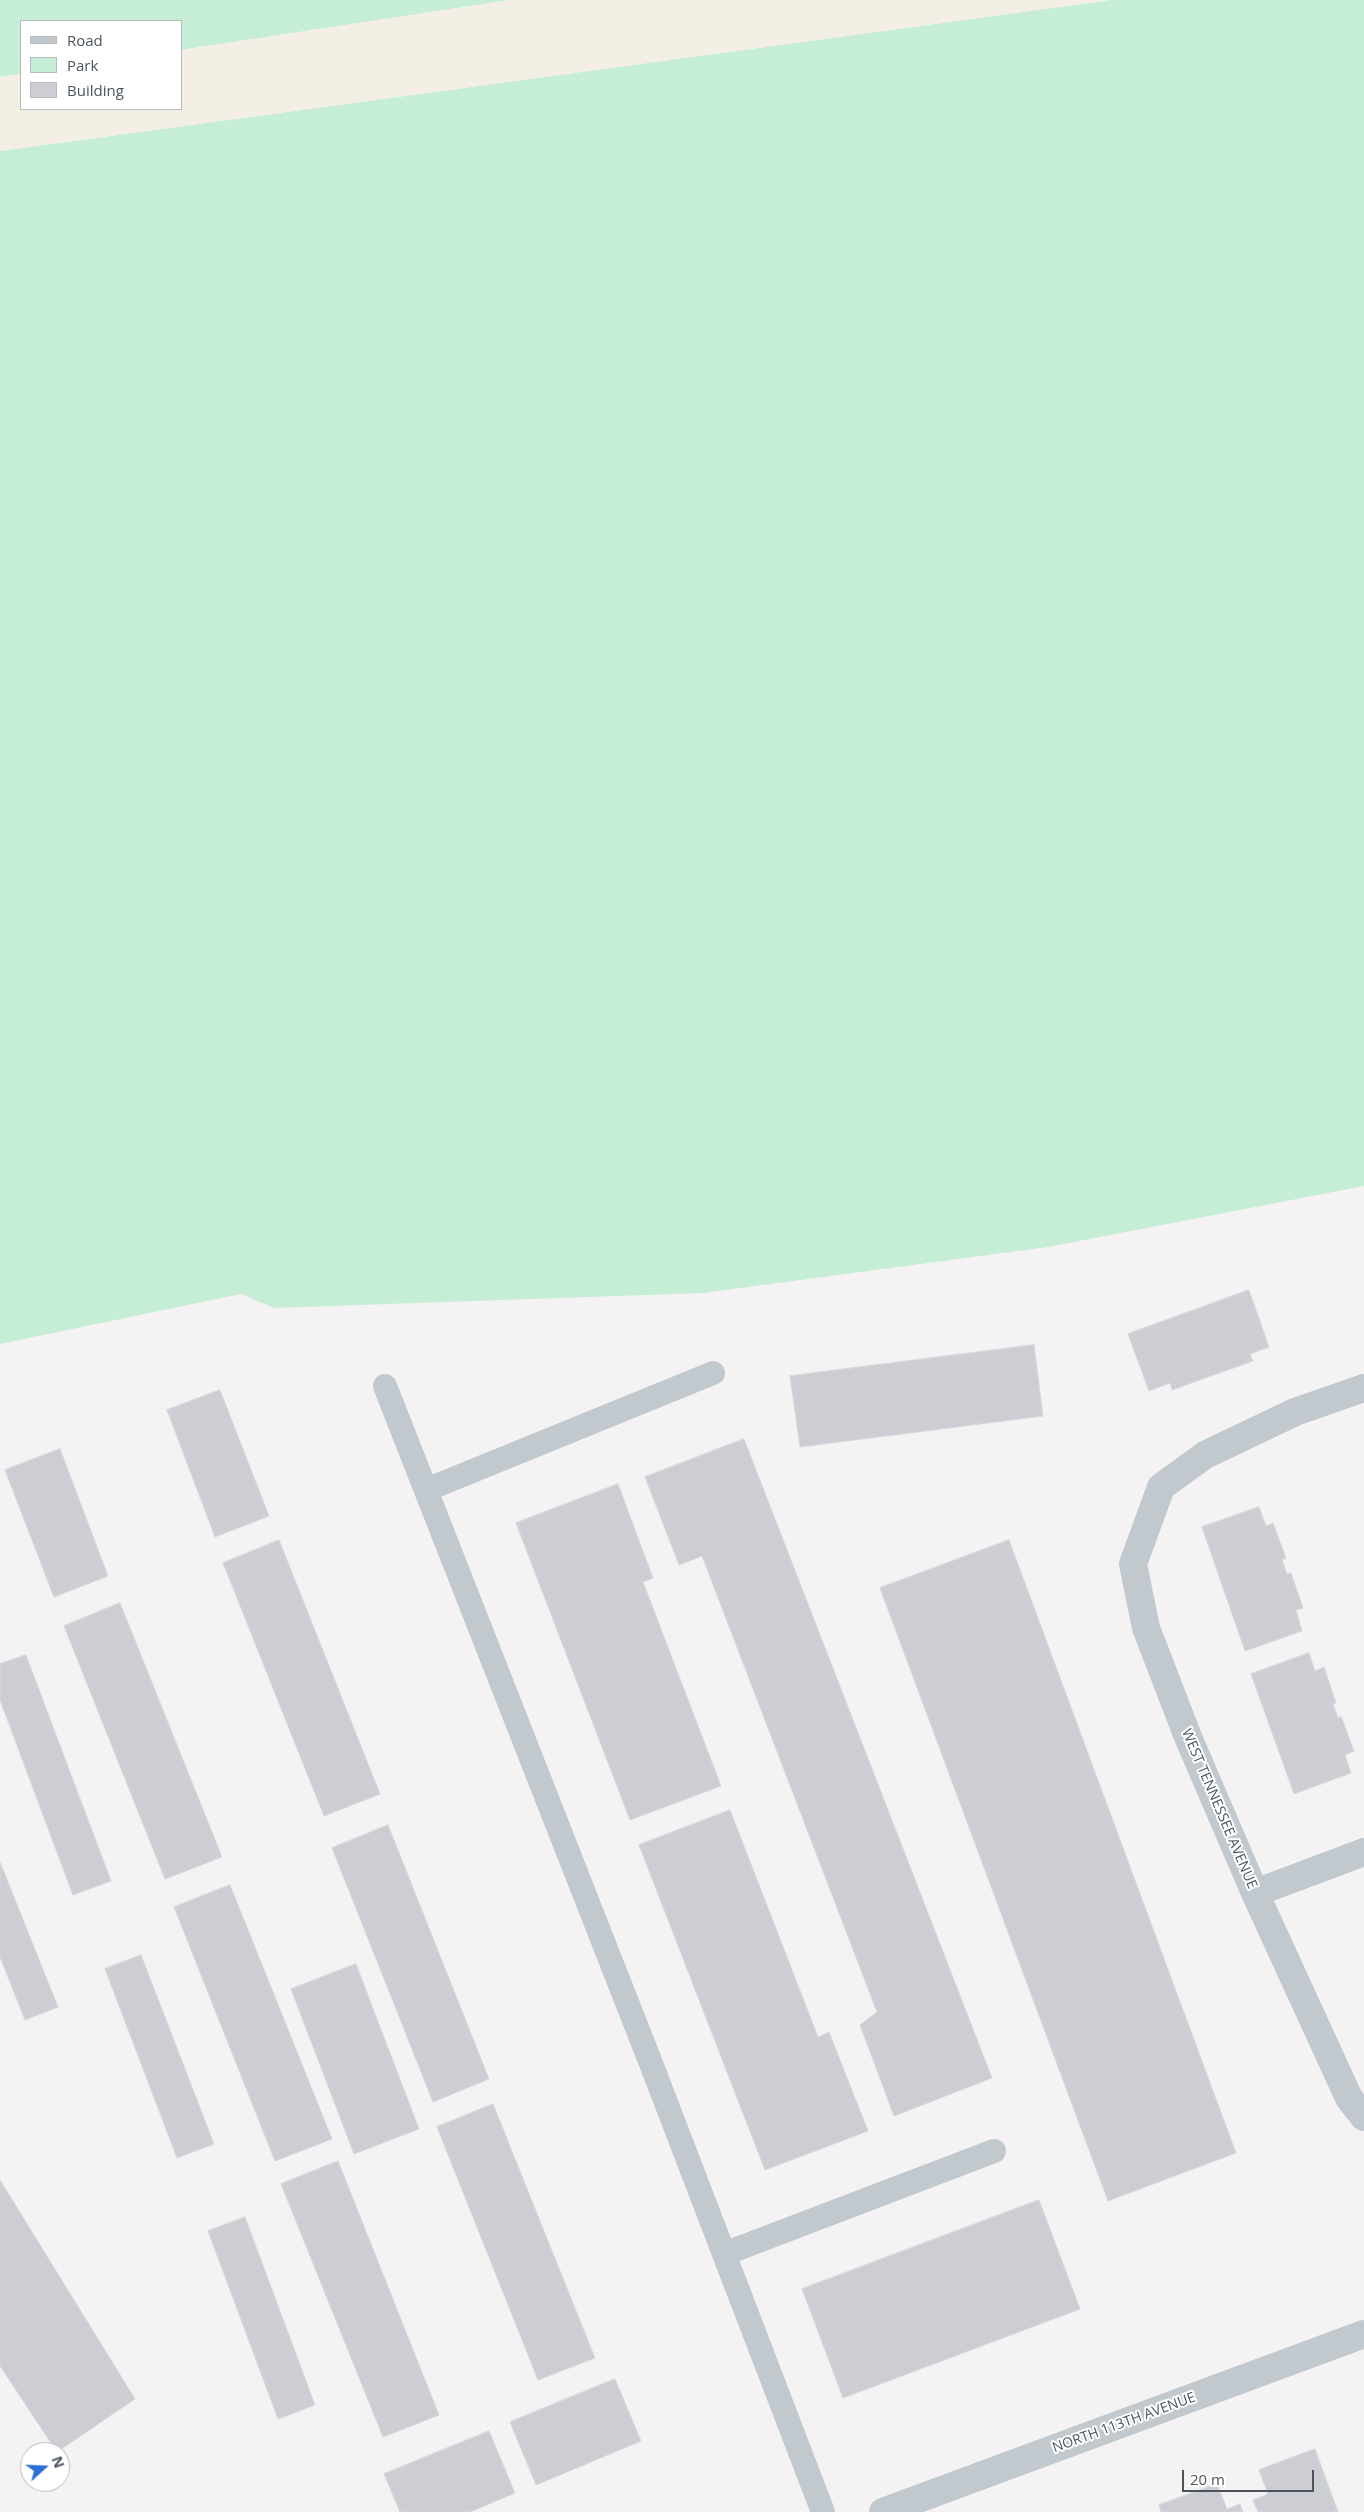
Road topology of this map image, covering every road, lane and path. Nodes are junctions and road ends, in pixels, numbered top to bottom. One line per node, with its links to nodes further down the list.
1 (713, 1373): 4 (lane)
2 (385, 1386): 4 (lane)
3 (1364, 1388): 6 (street, WEST TENNESSEE AVENUE)
4 (426, 1490): 9 (lane)
5 (1364, 1852): 6 (street)
6 (1255, 1893): 7 (street, WEST TENNESSEE AVENUE)
7 (1364, 2117)
8 (994, 2152): 9 (lane)
9 (724, 2254): 11 (lane)
10 (1364, 2334): 12 (street, NORTH 113TH AVENUE)
11 (823, 2512)
12 (883, 2512)

